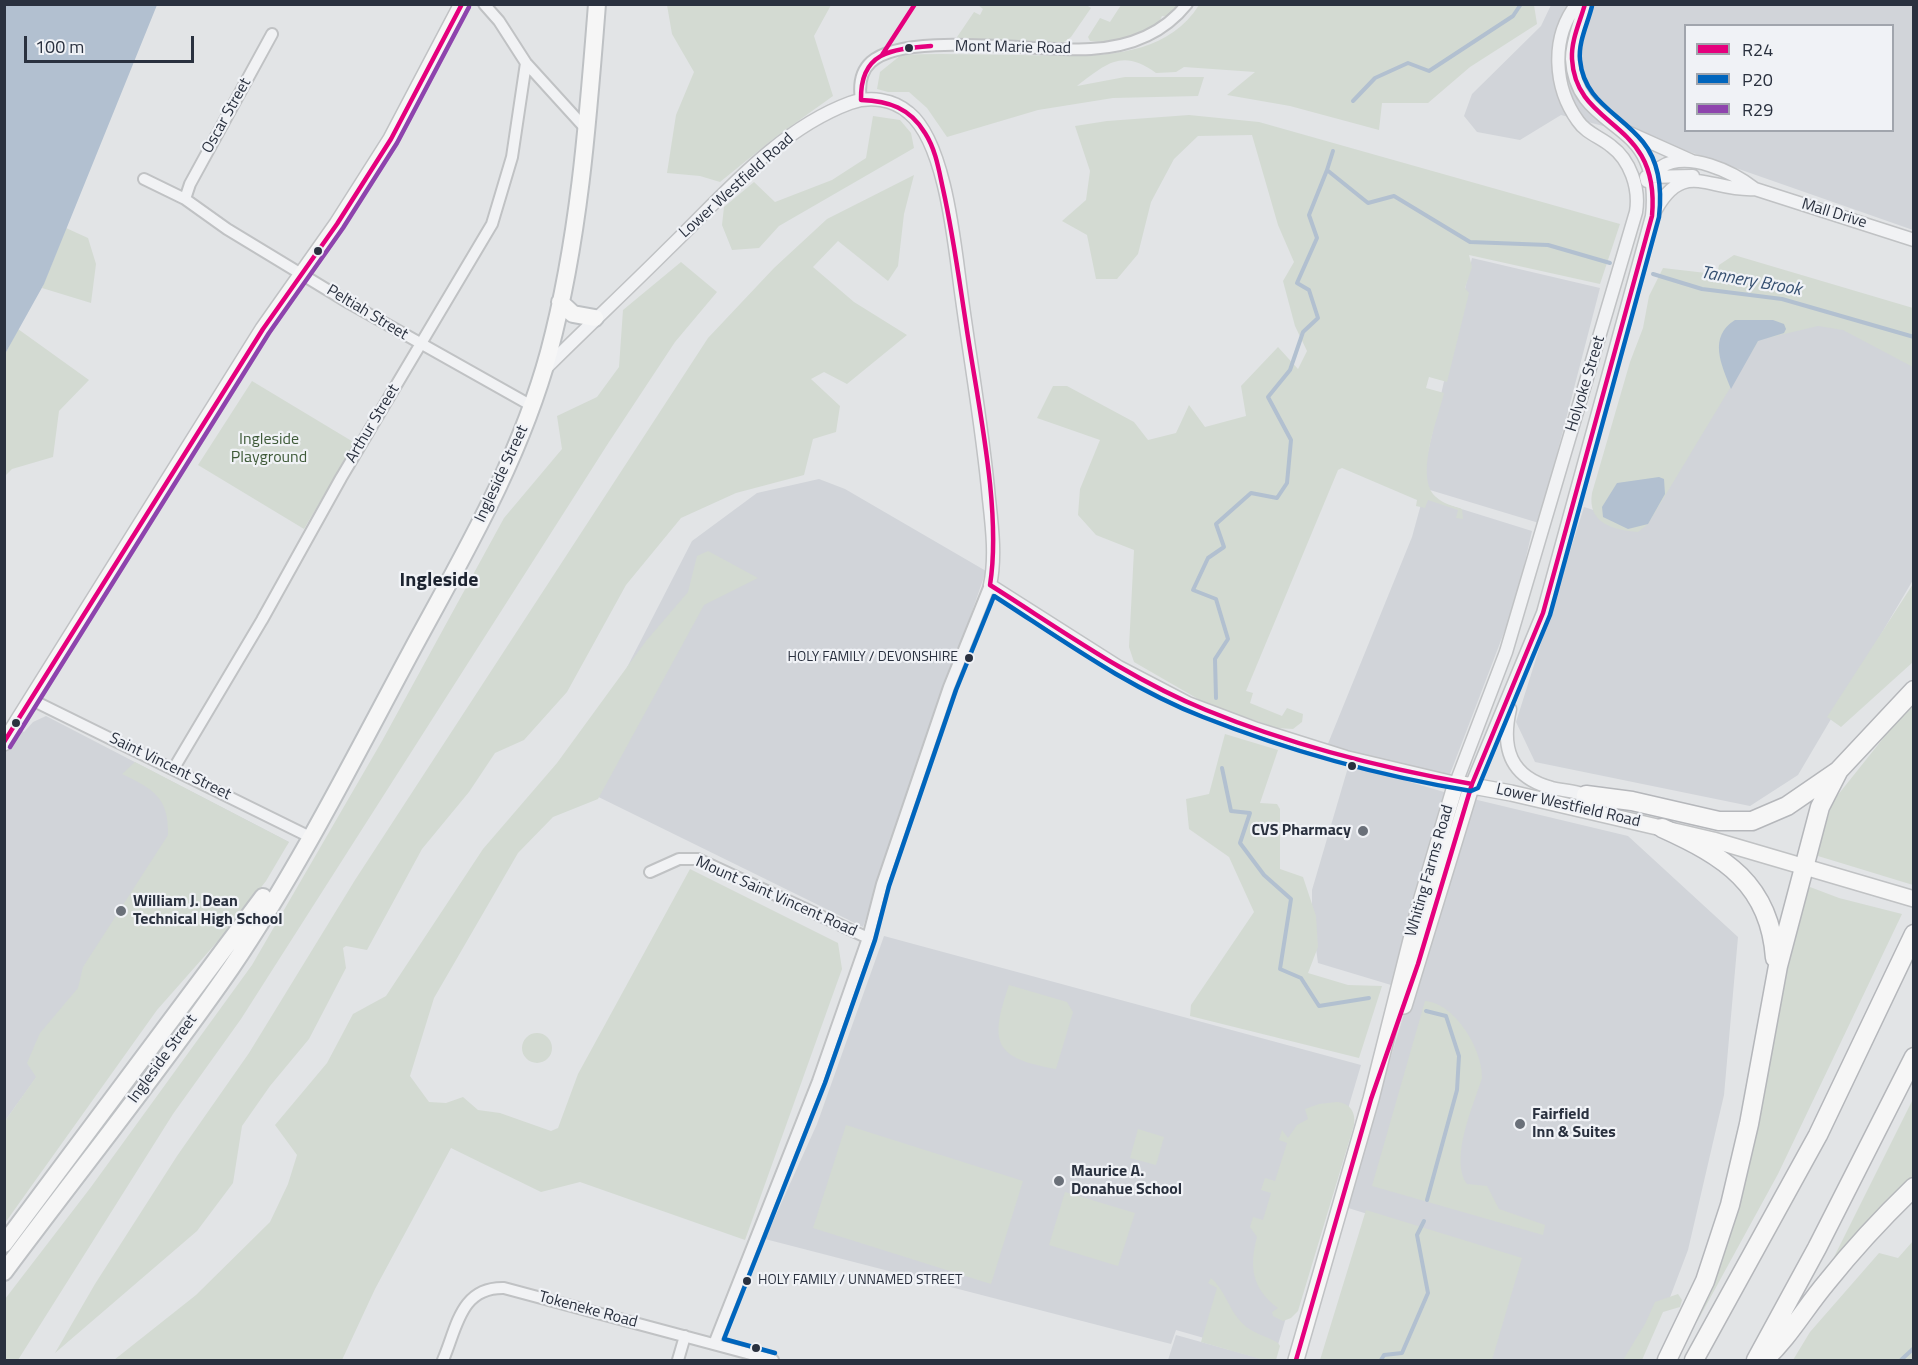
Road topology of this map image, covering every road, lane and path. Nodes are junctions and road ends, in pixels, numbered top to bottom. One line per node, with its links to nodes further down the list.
1 (462, 4): 22 (main road)
2 (484, 4): 8 (street)
3 (597, 4): 11 (main road, Ingleside Street)
4 (1187, 4): 9 (street, Mont Marie Road)
5 (1577, 4): 13 (street, Holyoke Street)
6 (1585, 4): 10 (street, Holyoke Street)
7 (272, 34): 19 (street, Oscar Street)
8 (526, 63): 11 (street); 25 (street, Arthur Street)
9 (861, 100): 24 (street, Lower Westfield Road); 28 (street, Lower Westfield Road)
10 (1618, 128): 12 (street); 14 (street, Holyoke Street)
11 (586, 129): 23 (main road, Ingleside Street)
12 (1698, 163): 14 (street, Mall Drive); 17 (street, Mall Drive)
13 (1630, 171): 14 (street); 18 (street, Holyoke Street)
14 (1650, 178): 16 (street, Mall Drive); 18 (street, Mall Drive); 20 (street, Holyoke Street)
15 (144, 179): 19 (street, Peltiah Street)
16 (1703, 179): 17 (street, Mall Drive); 20 (street)
17 (1755, 189): 21 (street, Mall Drive)
18 (1636, 192): 35 (street, Holyoke Street)
19 (185, 199): 22 (street, Peltiah Street)
20 (1652, 216): 29 (street, Holyoke Street)
21 (1914, 240)
22 (301, 273): 25 (street, Peltiah Street); 31 (main road)
23 (560, 302): 24 (main road); 26 (main road, Ingleside Street)
24 (595, 318): 26 (street, Lower Westfield Road)
25 (421, 345): 27 (street, Peltiah Street); 33 (street, Arthur Street)
26 (543, 371): 27 (main road, Ingleside Street)
27 (532, 406): 40 (main road, Ingleside Street)
28 (990, 585): 35 (street, Lower Westfield Road); 45 (street)
29 (1516, 682): 36 (street, Holyoke Street); 37 (street)
30 (1914, 690): 34 (highway)
31 (30, 699): 32 (main road); 33 (street, Saint Vincent Street)
32 (4, 743)
33 (174, 768): 40 (street, Saint Vincent Street)
34 (1839, 770): 37 (highway); 41 (highway)
35 (1456, 783): 36 (main road, Lower Westfield Road); 48 (main road, Whiting Farms Road)
36 (1472, 784): 38 (main road, Lower Westfield Road); 48 (main road, Whiting Farms Road)
37 (1586, 795): 38 (street)
38 (1622, 819): 39 (main road, Lower Westfield Road)
39 (1662, 828): 41 (main road, Lower Westfield Road); 46 (highway)
40 (310, 837): 50 (main road, Ingleside Street); 51 (main road, Ingleside Street)
41 (1804, 866): 43 (main road, Lower Westfield Road); 46 (highway)
42 (650, 872): 45 (street, Mount Saint Vincent Road)
43 (1914, 899)
44 (1913, 935): 59 (highway)
45 (868, 938): 53 (street)
46 (1776, 975): 58 (highway)
47 (1914, 1057): 60 (highway)
48 (1371, 1100): 57 (main road, Whiting Farms Road)
49 (1914, 1187): 61 (highway)
50 (4, 1244)
51 (4, 1272)
52 (685, 1336): 53 (street, Tokeneke Road); 54 (street, Tokeneke Road); 55 (street)
53 (714, 1344): 56 (street, Tokeneke Road)
54 (443, 1360)
55 (678, 1360)
56 (773, 1360)
57 (1296, 1360)
58 (1666, 1360)
59 (1694, 1360)
60 (1756, 1360)
61 (1764, 1360)

